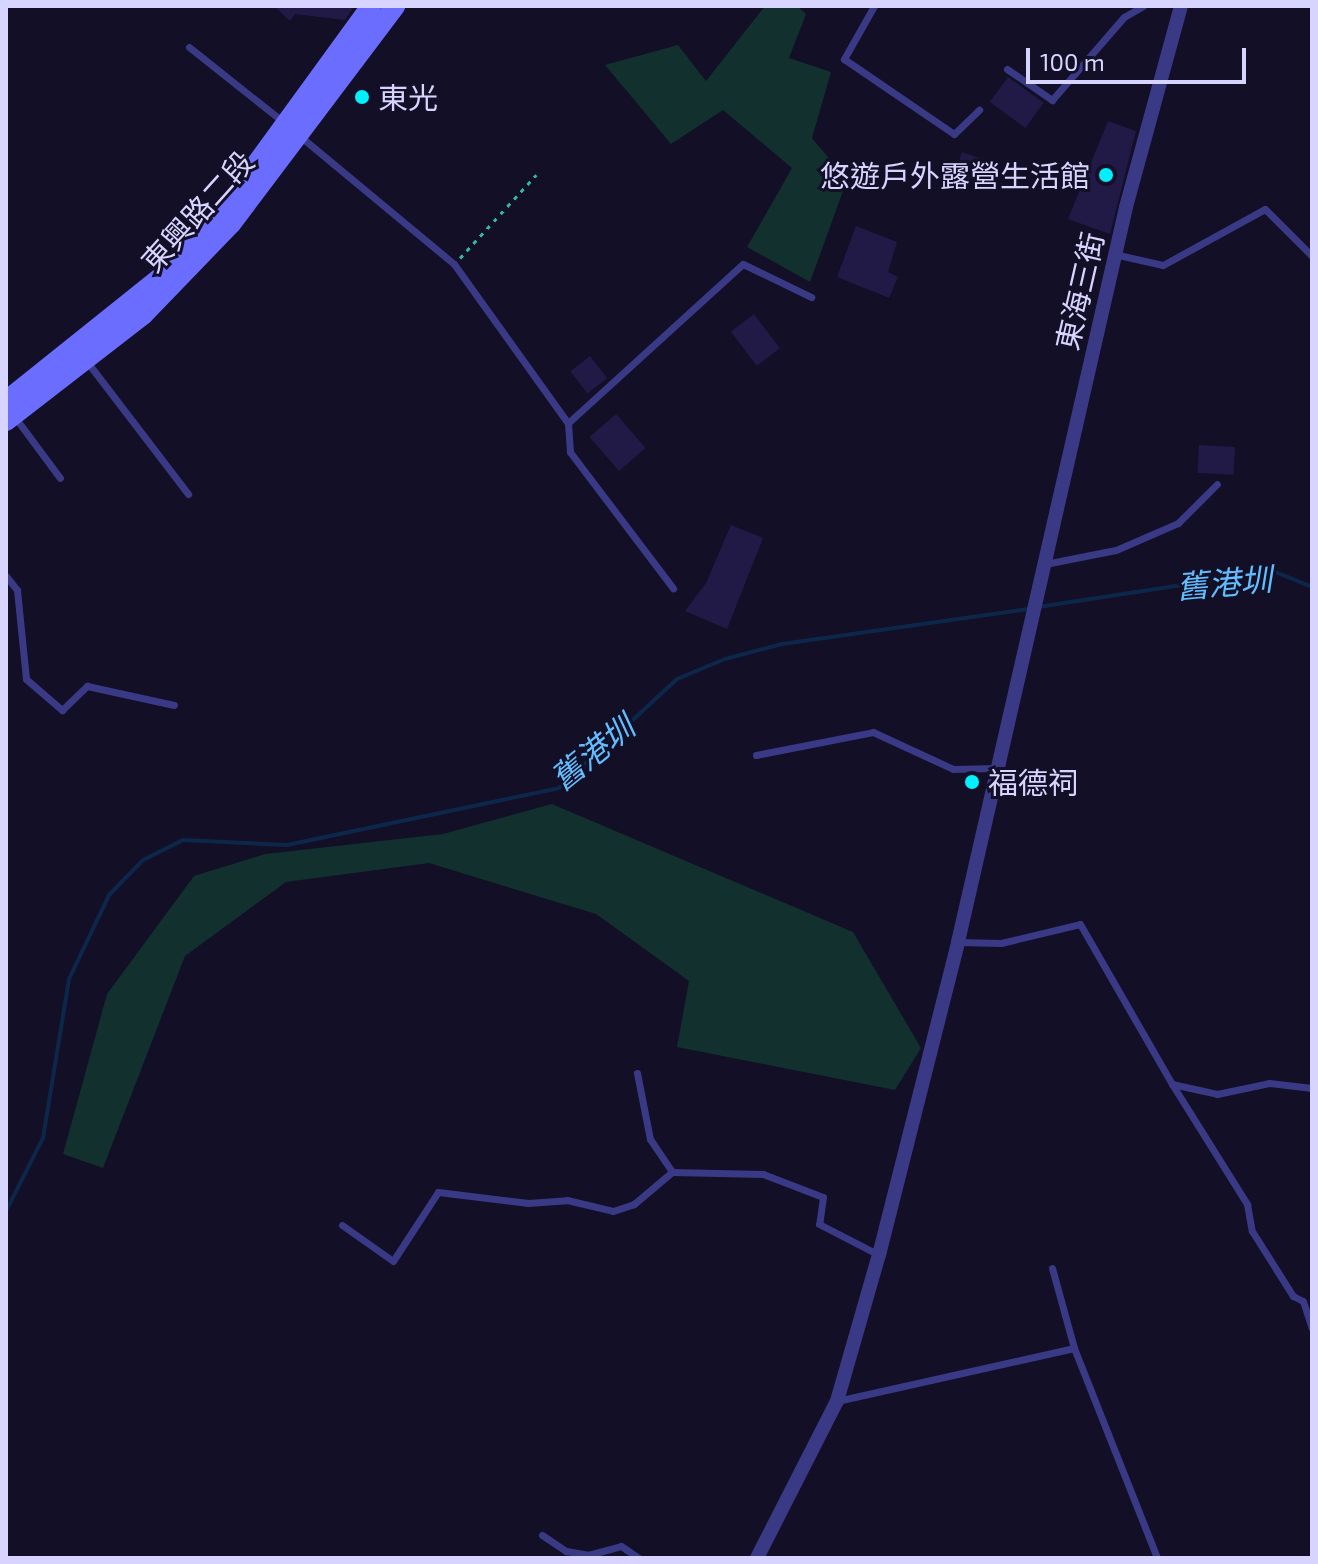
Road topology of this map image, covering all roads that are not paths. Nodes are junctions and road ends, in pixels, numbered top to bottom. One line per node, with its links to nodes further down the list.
1 (371, 6): 9 (main road, 東興路二段)
2 (395, 6): 9 (main road, 東興路二段)
3 (874, 6): 8 (lane)
4 (1143, 6): 7 (lane)
5 (1181, 6): 10 (street, 東海三街)
6 (189, 47): 9 (lane)
7 (1007, 69)
8 (979, 110)
9 (292, 130): 13 (main road, 東興路二段); 15 (lane)
10 (1114, 254): 11 (lane); 19 (street, 東海三街)
11 (1312, 256)
12 (811, 297): 15 (lane)
13 (81, 354): 14 (main road, 東興路二段); 18 (lane)
14 (8, 411): 16 (lane)
15 (568, 423): 21 (lane)
16 (60, 478)
17 (1217, 484): 19 (lane)
18 (188, 494)
19 (1043, 565): 24 (street, 東海三街)
20 (6, 576): 22 (lane)
21 (673, 588)
22 (174, 705)
23 (756, 755): 24 (lane)
24 (997, 768): 25 (street)
25 (958, 942): 27 (lane); 31 (street)
26 (637, 1073): 29 (lane)
27 (1172, 1084): 28 (lane); 33 (lane)
28 (1312, 1088)
29 (672, 1172): 30 (lane); 31 (lane)
30 (342, 1225)
31 (879, 1255): 35 (street)
32 (1052, 1268): 34 (lane)
33 (1312, 1328)
34 (1074, 1348): 35 (lane); 39 (lane)
35 (837, 1401): 38 (street)
36 (542, 1535): 37 (lane)
37 (639, 1558)
38 (757, 1558)
39 (1157, 1558)

